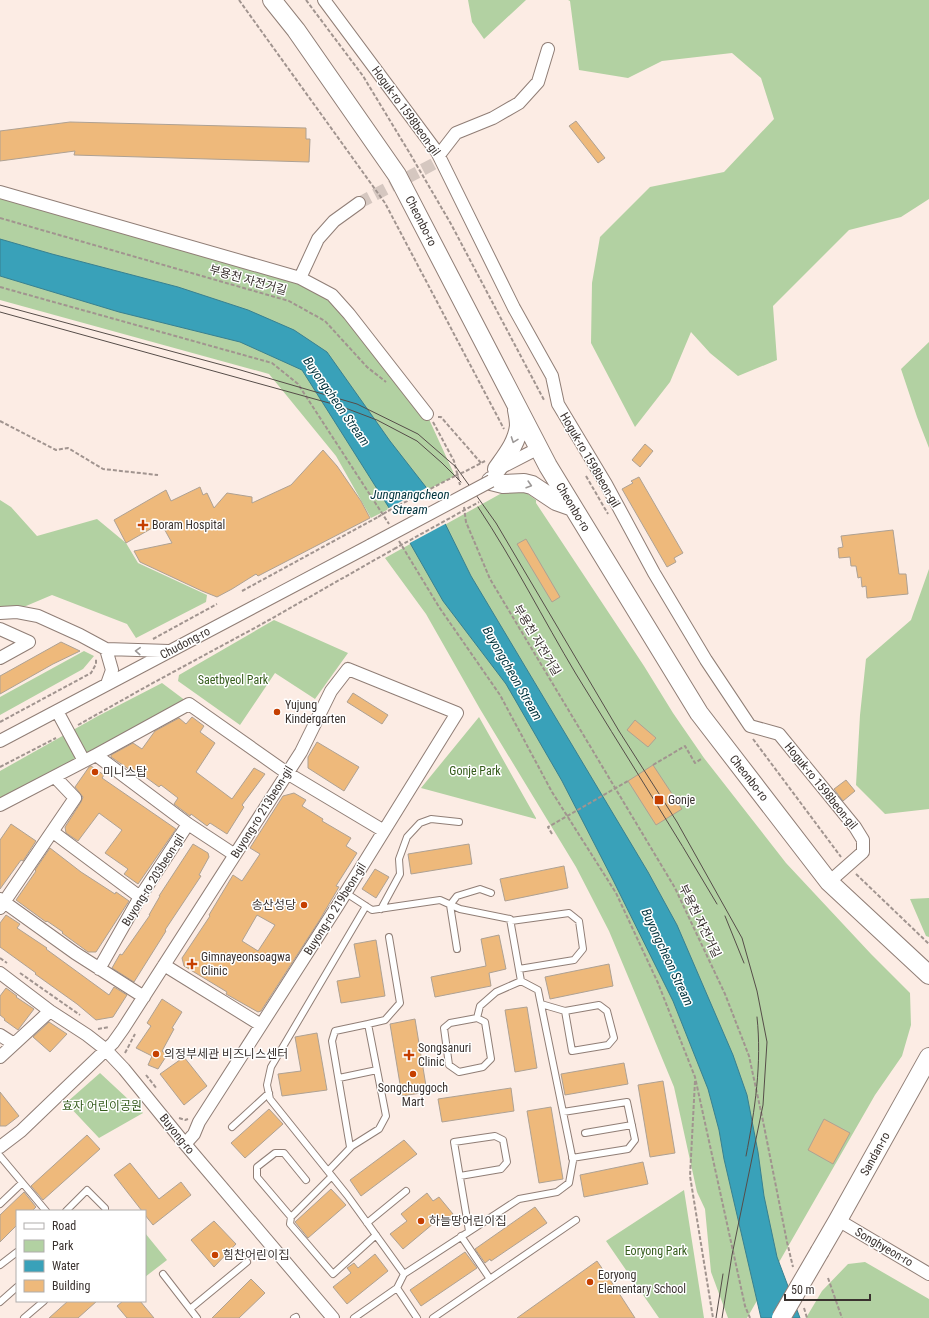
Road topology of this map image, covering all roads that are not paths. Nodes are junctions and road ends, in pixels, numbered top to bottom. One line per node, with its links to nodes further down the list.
1 (272, 0): 8 (main road, Cheonbo-ro)
2 (324, 0): 4 (street, Hoguk-ro 1598beon-gil)
3 (548, 49): 4 (street)
4 (439, 155): 32 (street, Hoguk-ro 1598beon-gil)
5 (0, 192): 7 (street)
6 (359, 203): 7 (street)
7 (300, 278): 9 (street)
8 (517, 407): 10 (main road, Cheonbo-ro); 11 (main road, one-way to 11)
9 (429, 415)
10 (539, 448): 11 (street); 12 (main road, Cheonbo-ro)
11 (489, 468): 12 (main road, one-way to 12); 16 (street, Chudong-ro, bridge)
12 (573, 507): 32 (main road, Cheonbo-ro)
13 (0, 613): 15 (street)
14 (0, 629): 17 (street)
15 (106, 649): 16 (street, one-way to 15); 18 (street)
16 (170, 651): 18 (street, Chudong-ro)
17 (0, 658)
18 (107, 684): 19 (street, Chudong-ro)
19 (57, 711): 21 (street, Chudong-ro); 23 (street)
20 (457, 713): 24 (street, Buyong-ro 213beon-gil); 29 (street, Buyong-ro 219beon-gil)
21 (0, 741)
22 (96, 755): 23 (street); 24 (street); 28 (street, Buyong-ro 203beon-gil)
23 (84, 762): 25 (street)
24 (287, 773): 29 (street); 31 (street, Buyong-ro 213beon-gil)
25 (55, 777): 26 (street); 30 (street)
26 (0, 805)
27 (459, 822): 39 (lane)
28 (188, 824): 31 (street); 35 (street, Buyong-ro 203beon-gil)
29 (384, 830): 33 (street, Buyong-ro 219beon-gil)
30 (53, 832): 35 (street); 36 (street)
31 (235, 855): 43 (street, Buyong-ro 213beon-gil)
32 (829, 882): 47 (main road, Cheonbo-ro)
33 (346, 893): 38 (lane); 55 (street, Buyong-ro 219beon-gil)
34 (491, 893): 37 (lane)
35 (140, 897): 44 (street, Buyong-ro 203beon-gil)
36 (1, 903): 44 (street)
37 (450, 905): 39 (lane); 40 (lane); 42 (lane)
38 (366, 906): 39 (lane); 63 (lane)
39 (381, 909)
40 (511, 921): 45 (lane); 45 (lane)
41 (389, 937): 54 (lane)
42 (457, 949)
43 (164, 965): 49 (street, Buyong-ro 213beon-gil); 55 (street)
44 (99, 969): 49 (street)
45 (519, 969): 48 (lane)
46 (0, 972): 51 (street, Buyong-ro)
47 (929, 975)
48 (521, 981): 50 (lane); 53 (lane)
49 (144, 997): 58 (street, Buyong-ro 213beon-gil)
50 (541, 1004): 52 (lane); 64 (lane)
51 (50, 1011): 57 (street); 58 (street, Buyong-ro)
52 (565, 1012): 52 (lane)
53 (477, 1018): 53 (lane)
54 (368, 1024): 61 (lane); 62 (lane)
55 (261, 1025): 69 (street, Buyong-ro 219beon-gil)
56 (0, 1035): 57 (street)
57 (14, 1044): 59 (street)
58 (105, 1049): 68 (street, Buyong-ro 213beon-gil); 69 (street, Buyong-ro)
59 (0, 1056)
60 (929, 1057): 85 (main road, Sandan-ro)
61 (377, 1070): 62 (lane); 70 (lane)
62 (339, 1078): 70 (lane)
63 (269, 1093): 66 (lane); 73 (lane)
64 (563, 1112): 65 (lane); 72 (lane)
65 (632, 1125): 67 (lane); 72 (lane)
66 (232, 1127)
67 (585, 1133)
68 (2, 1142)
69 (185, 1144): 104 (street, Buyong-ro)
70 (350, 1147): 73 (lane)
71 (0, 1156): 77 (lane)
72 (572, 1158): 87 (lane)
73 (328, 1171): 74 (lane)
74 (332, 1176): 83 (lane); 86 (lane)
75 (460, 1176): 75 (lane); 87 (lane)
76 (306, 1180): 83 (lane)
77 (22, 1182): 79 (lane); 80 (lane)
78 (406, 1191): 86 (lane)
79 (0, 1204)
80 (45, 1210)
81 (67, 1210): 82 (lane)
82 (105, 1210)
83 (291, 1217): 88 (lane)
84 (576, 1220): 96 (lane)
85 (838, 1220): 95 (street, Songhyeon-ro); 108 (main road, Sandan-ro, bridge)
86 (367, 1223): 88 (lane)
87 (469, 1231): 89 (lane)
88 (376, 1235): 94 (lane)
89 (461, 1236): 94 (lane); 96 (lane)
90 (16, 1253): 92 (lane)
91 (247, 1262): 101 (lane)
92 (0, 1265)
93 (162, 1274): 101 (lane)
94 (404, 1274): 98 (lane)
95 (929, 1274)
96 (490, 1279): 107 (lane)
97 (16, 1288): 99 (lane)
98 (397, 1288): 105 (lane); 106 (lane)
99 (0, 1302)
100 (43, 1302): 102 (lane)
101 (190, 1309): 103 (lane)
102 (24, 1318)
103 (197, 1318)
104 (333, 1318)
105 (354, 1318)
106 (417, 1318)
107 (433, 1318)
108 (782, 1318)

